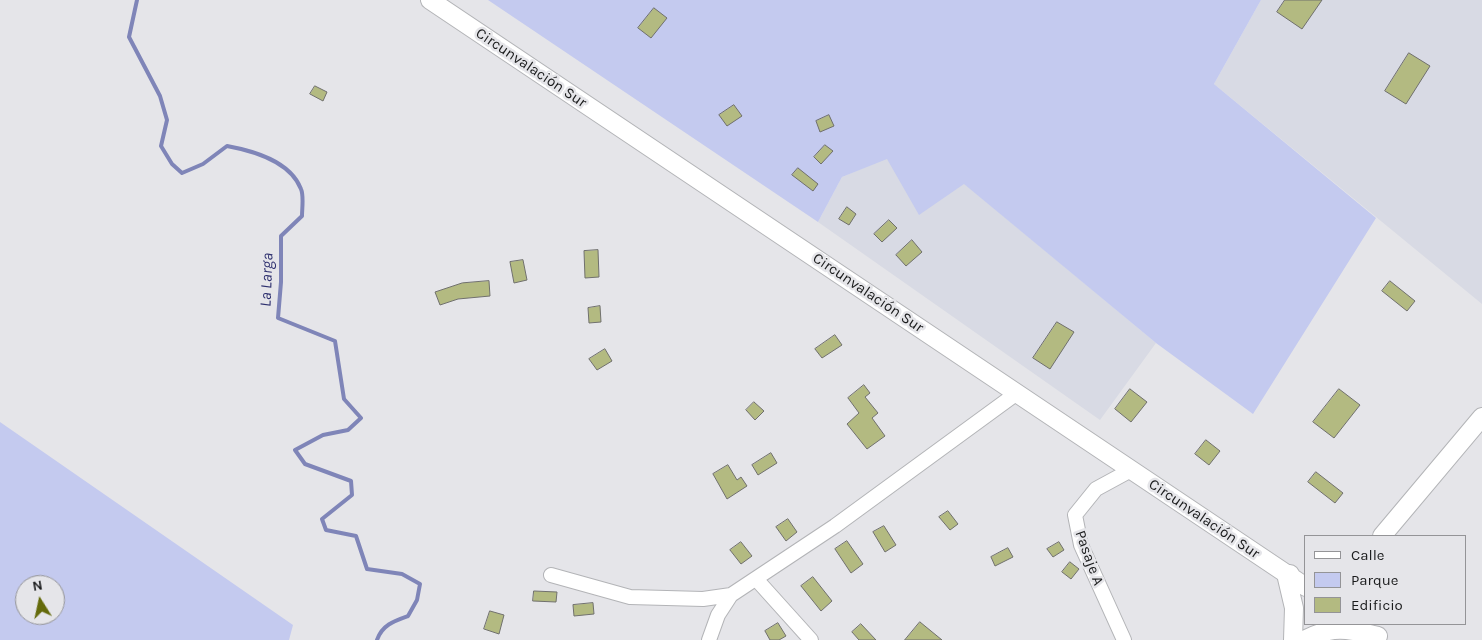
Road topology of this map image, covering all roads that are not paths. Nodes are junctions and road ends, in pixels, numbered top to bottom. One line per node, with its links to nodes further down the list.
1 (430, 0): 2 (main road, Circunvalación Sur)
2 (1017, 393): 4 (main road, Circunvalación Sur); 9 (street)
3 (1482, 417): 5 (main road)
4 (1131, 470): 6 (main road, Circunvalación Sur); 17 (street, Pasaje A)
5 (1383, 535)
6 (1286, 574): 8 (main road); 10 (main road, Circunvalación Sur); 18 (main road)
7 (551, 575): 11 (street)
8 (1304, 575)
9 (756, 580): 11 (street); 15 (street)
10 (1304, 586)
11 (731, 595): 16 (street)
12 (1312, 625): 19 (main road)
13 (1362, 625): 14 (main road)
14 (1378, 633): 20 (main road)
15 (806, 639)
16 (710, 640)
17 (1124, 640)
18 (1293, 640)
19 (1298, 640)
20 (1304, 640)

